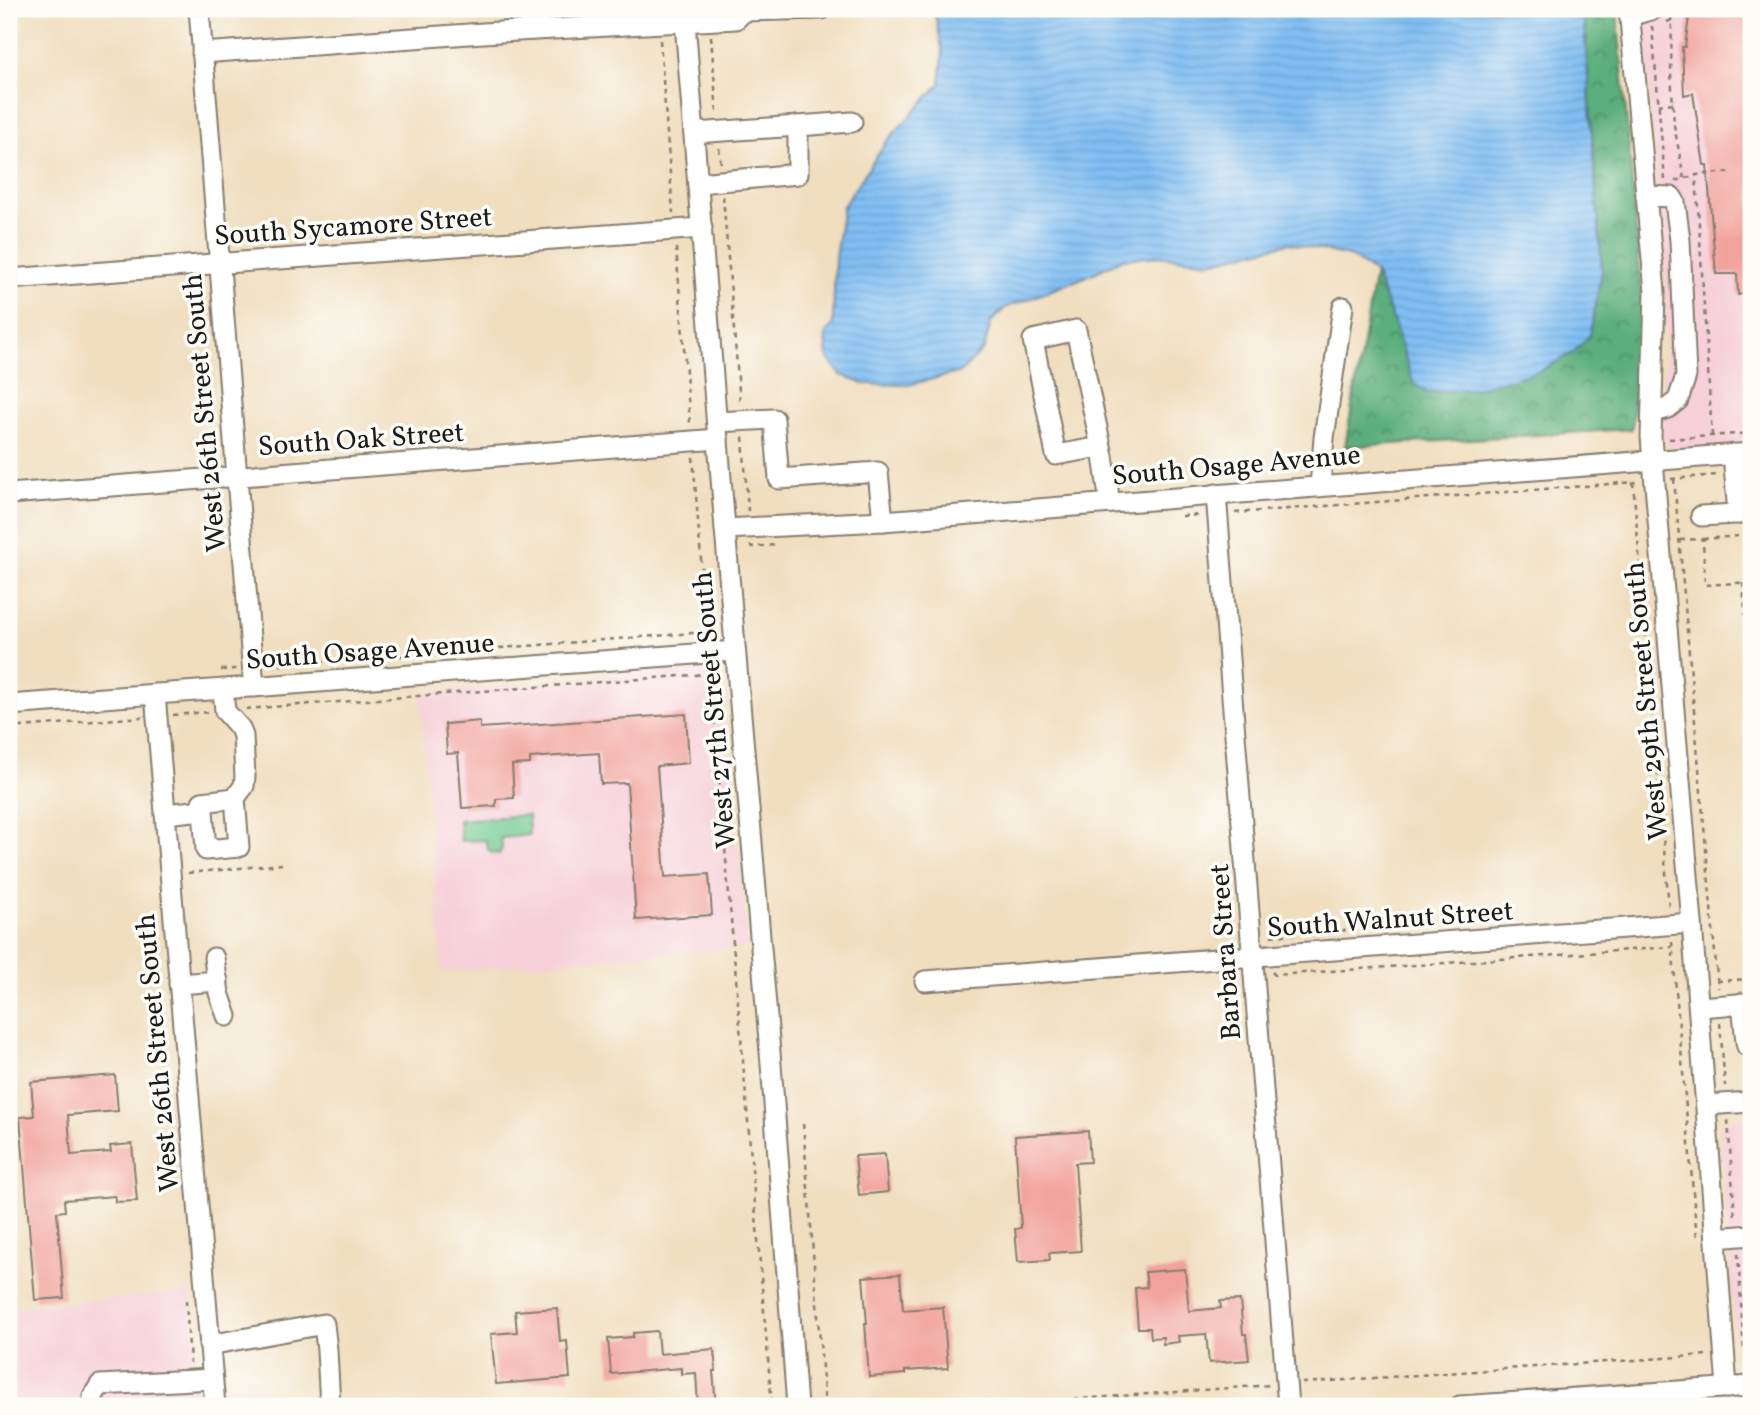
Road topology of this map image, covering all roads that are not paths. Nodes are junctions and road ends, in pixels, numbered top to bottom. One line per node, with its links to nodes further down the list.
1 (199, 9): 7 (street, West 26th Street South)
2 (822, 9): 3 (street)
3 (744, 10): 6 (street)
4 (1629, 13): 5 (street); 12 (street, West 29th Street South)
5 (1655, 14)
6 (685, 16): 7 (street); 10 (street, West 27th Street South)
7 (202, 53): 14 (street, West 26th Street South)
8 (852, 122): 9 (street)
9 (798, 126): 10 (street); 11 (street)
10 (694, 133): 11 (street, West 27th Street South)
11 (698, 183): 13 (street, West 27th Street South)
12 (1659, 192): 16 (street); 17 (street, West 29th Street South)
13 (702, 228): 14 (street, South Sycamore Street); 20 (street, West 27th Street South)
14 (218, 263): 15 (street, South Sycamore Street); 24 (street, West 26th Street South)
15 (9, 279)
16 (1683, 303): 17 (street); 19 (street)
17 (1654, 305): 19 (street, West 29th Street South)
18 (1343, 307): 25 (street)
19 (1652, 413): 23 (street, West 29th Street South)
20 (718, 430): 24 (street, South Oak Street); 31 (street, South Oak Street); 32 (street, West 27th Street South)
21 (1101, 447): 21 (street); 28 (street)
22 (1742, 453): 23 (street, South Osage Avenue); 29 (street)
23 (1662, 459): 25 (street, South Osage Avenue); 41 (street, West 29th Street South)
24 (236, 475): 26 (street, South Oak Street); 34 (street, West 26th Street South)
25 (1320, 486): 27 (street, South Osage Avenue)
26 (9, 494)
27 (1216, 494): 28 (street, South Osage Avenue); 42 (street, Barbara Street)
28 (1110, 503): 31 (street, South Osage Avenue)
29 (1744, 513): 30 (street)
30 (1701, 516)
31 (883, 521): 32 (street, South Osage Avenue)
32 (725, 529): 33 (street, West 27th Street South)
33 (736, 651): 34 (street, South Osage Avenue); 63 (street, West 27th Street South)
34 (253, 677): 35 (street, South Osage Avenue)
35 (223, 690): 36 (street, South Osage Avenue); 38 (street)
36 (155, 694): 37 (street, South Osage Avenue); 40 (street, West 26th Street South)
37 (9, 705)
38 (234, 798): 39 (street); 39 (street)
39 (203, 810): 40 (street)
40 (165, 814): 46 (street, West 26th Street South)
41 (1692, 923): 42 (street, South Walnut Street); 48 (street, West 29th Street South)
42 (1252, 957): 45 (street, South Walnut Street); 64 (street, Barbara Street)
43 (214, 958): 44 (street)
44 (218, 981): 46 (street); 49 (street)
45 (925, 981)
46 (179, 984): 55 (street, West 26th Street South)
47 (1747, 1003): 48 (street); 50 (street)
48 (1699, 1007): 52 (street, West 29th Street South)
49 (227, 1016)
50 (1751, 1047)
51 (1751, 1102): 52 (street)
52 (1706, 1105): 54 (street, West 29th Street South)
53 (1744, 1236): 54 (street)
54 (1716, 1238): 58 (street, West 29th Street South)
55 (209, 1345): 56 (street, West 26th Street South); 62 (street)
56 (212, 1379): 60 (street); 61 (street, West 26th Street South)
57 (1751, 1386): 58 (street)
58 (1727, 1388): 59 (street)
59 (1565, 1403): 65 (street)
60 (93, 1406)
61 (215, 1406)
62 (330, 1406)
63 (797, 1406)
64 (1288, 1406)
65 (1460, 1406)

